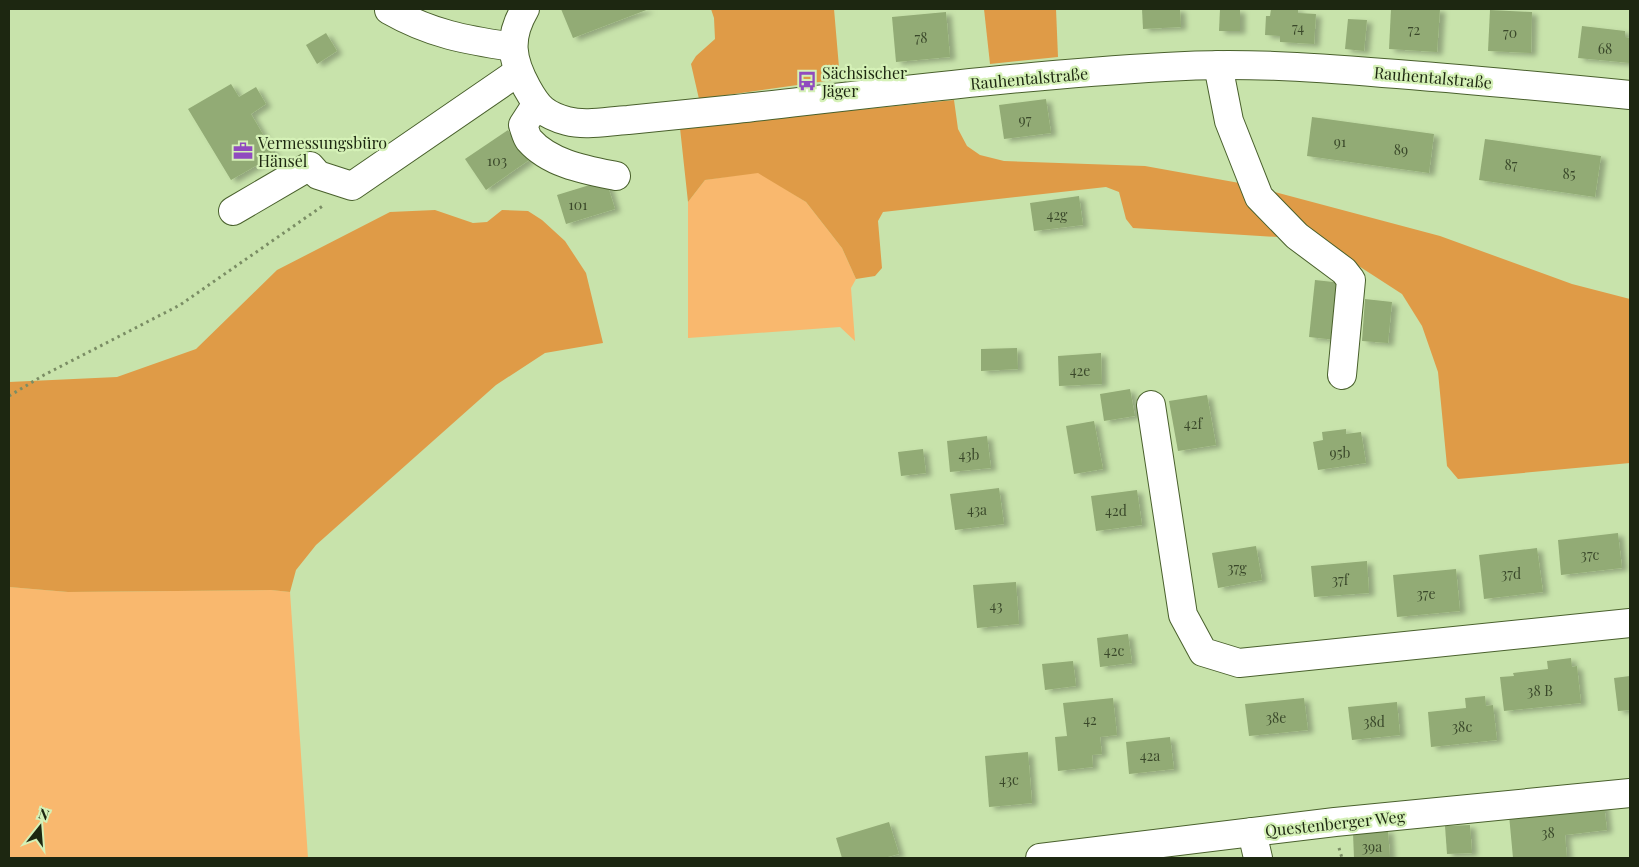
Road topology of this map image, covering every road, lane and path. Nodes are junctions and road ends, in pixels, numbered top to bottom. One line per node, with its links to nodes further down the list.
1 (525, 9): 3 (street)
2 (389, 10): 3 (street)
3 (515, 59): 6 (street); 8 (street)
4 (1218, 65): 5 (street, Rauhentalstraße); 6 (street, Rauhentalstraße); 10 (street)
5 (1630, 95)
6 (536, 105): 7 (street)
7 (616, 176)
8 (352, 186): 9 (street); 11 (path)
9 (233, 211)
10 (1342, 375)
11 (9, 396)
12 (1151, 405): 13 (street)
13 (1630, 622)
14 (1630, 793): 15 (street, Questenberger Weg)
15 (1255, 845): 16 (street, Questenberger Weg)
16 (1040, 858)

